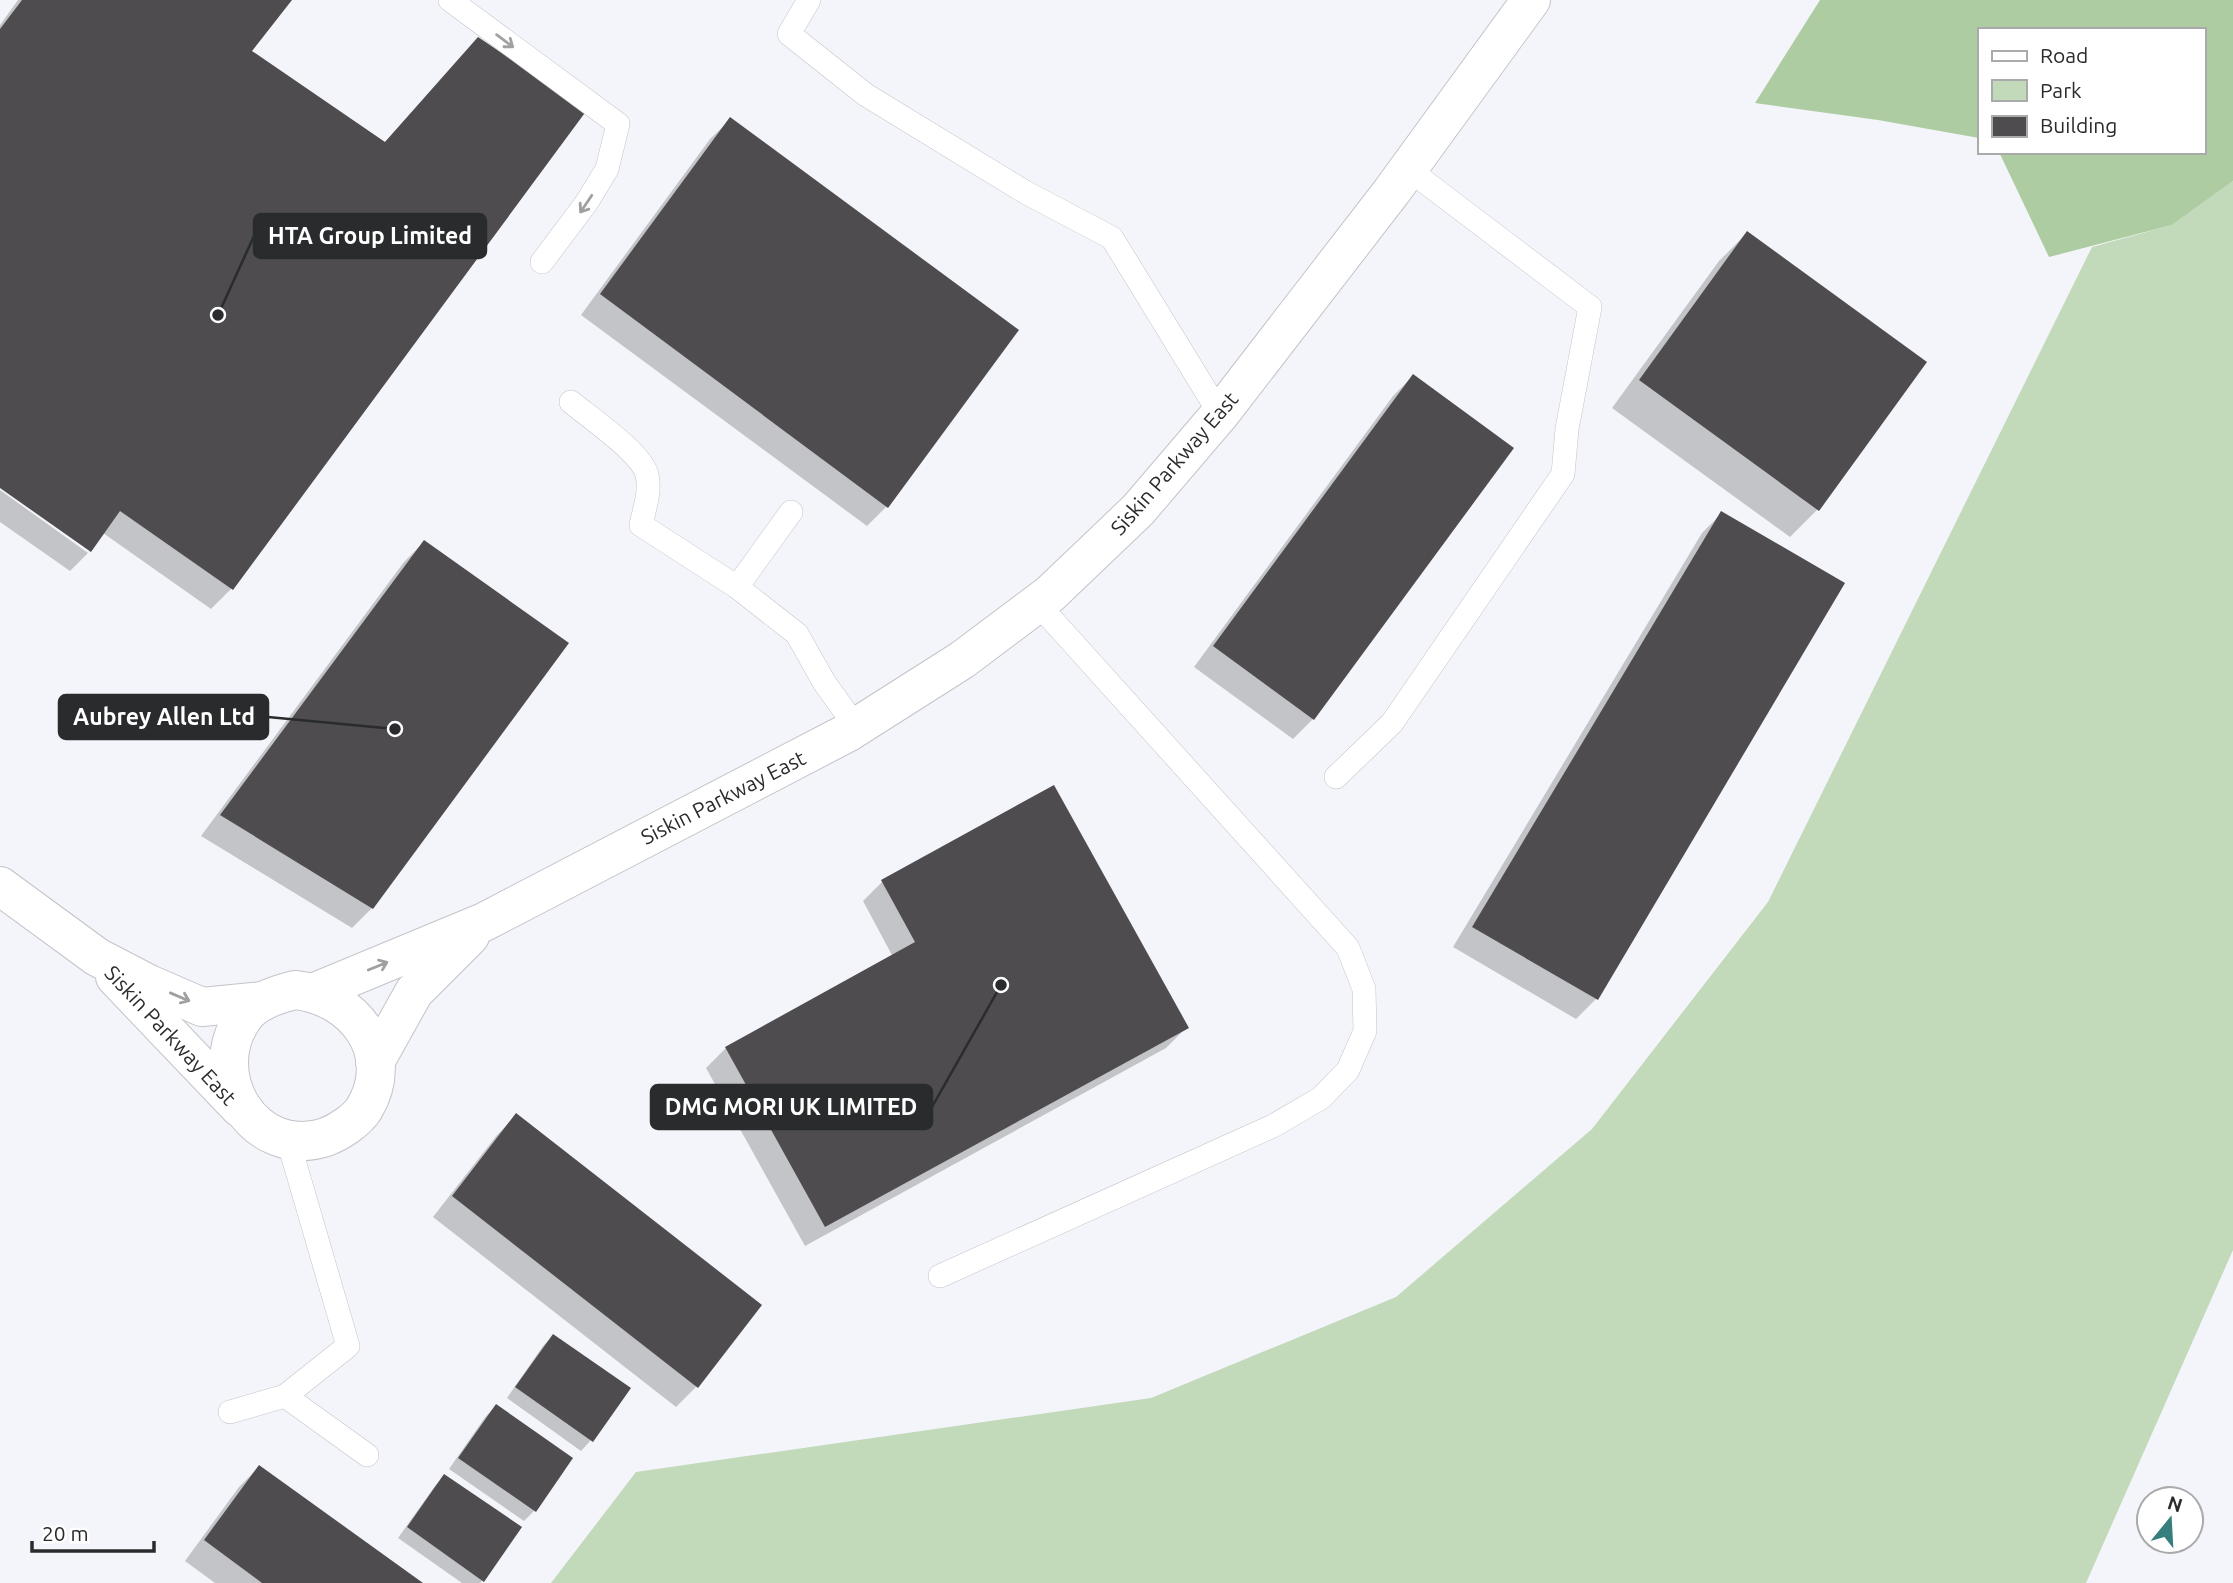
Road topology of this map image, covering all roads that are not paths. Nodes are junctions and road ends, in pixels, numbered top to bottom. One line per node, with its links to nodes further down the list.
1 (450, 0): 5 (lane, one-way to 5)
2 (809, 0): 7 (lane)
3 (1531, 0): 4 (street, Siskin Parkway East)
4 (1408, 169): 7 (street, Siskin Parkway East); 12 (lane)
5 (542, 262)
6 (571, 402): 9 (lane)
7 (1220, 414): 10 (street, Siskin Parkway East)
8 (791, 512): 9 (lane)
9 (737, 587): 11 (lane)
10 (1037, 603): 11 (street, Siskin Parkway East); 21 (lane)
11 (856, 727): 14 (street, Siskin Parkway East)
12 (1336, 778)
13 (0, 886): 15 (street, Siskin Parkway East)
14 (484, 922): 16 (street, Siskin Parkway East, one-way to 14); 18 (street, Siskin Parkway East)
15 (97, 957): 17 (street, Siskin Parkway East, one-way to 17); 19 (street, Siskin Parkway East)
16 (315, 992): 17 (street); 18 (street)
17 (263, 1001): 19 (street)
18 (375, 1062): 20 (street)
19 (245, 1113): 20 (street)
20 (288, 1140): 22 (lane)
21 (940, 1276)
22 (285, 1396): 23 (lane); 24 (lane)
23 (230, 1412)
24 (367, 1455)

